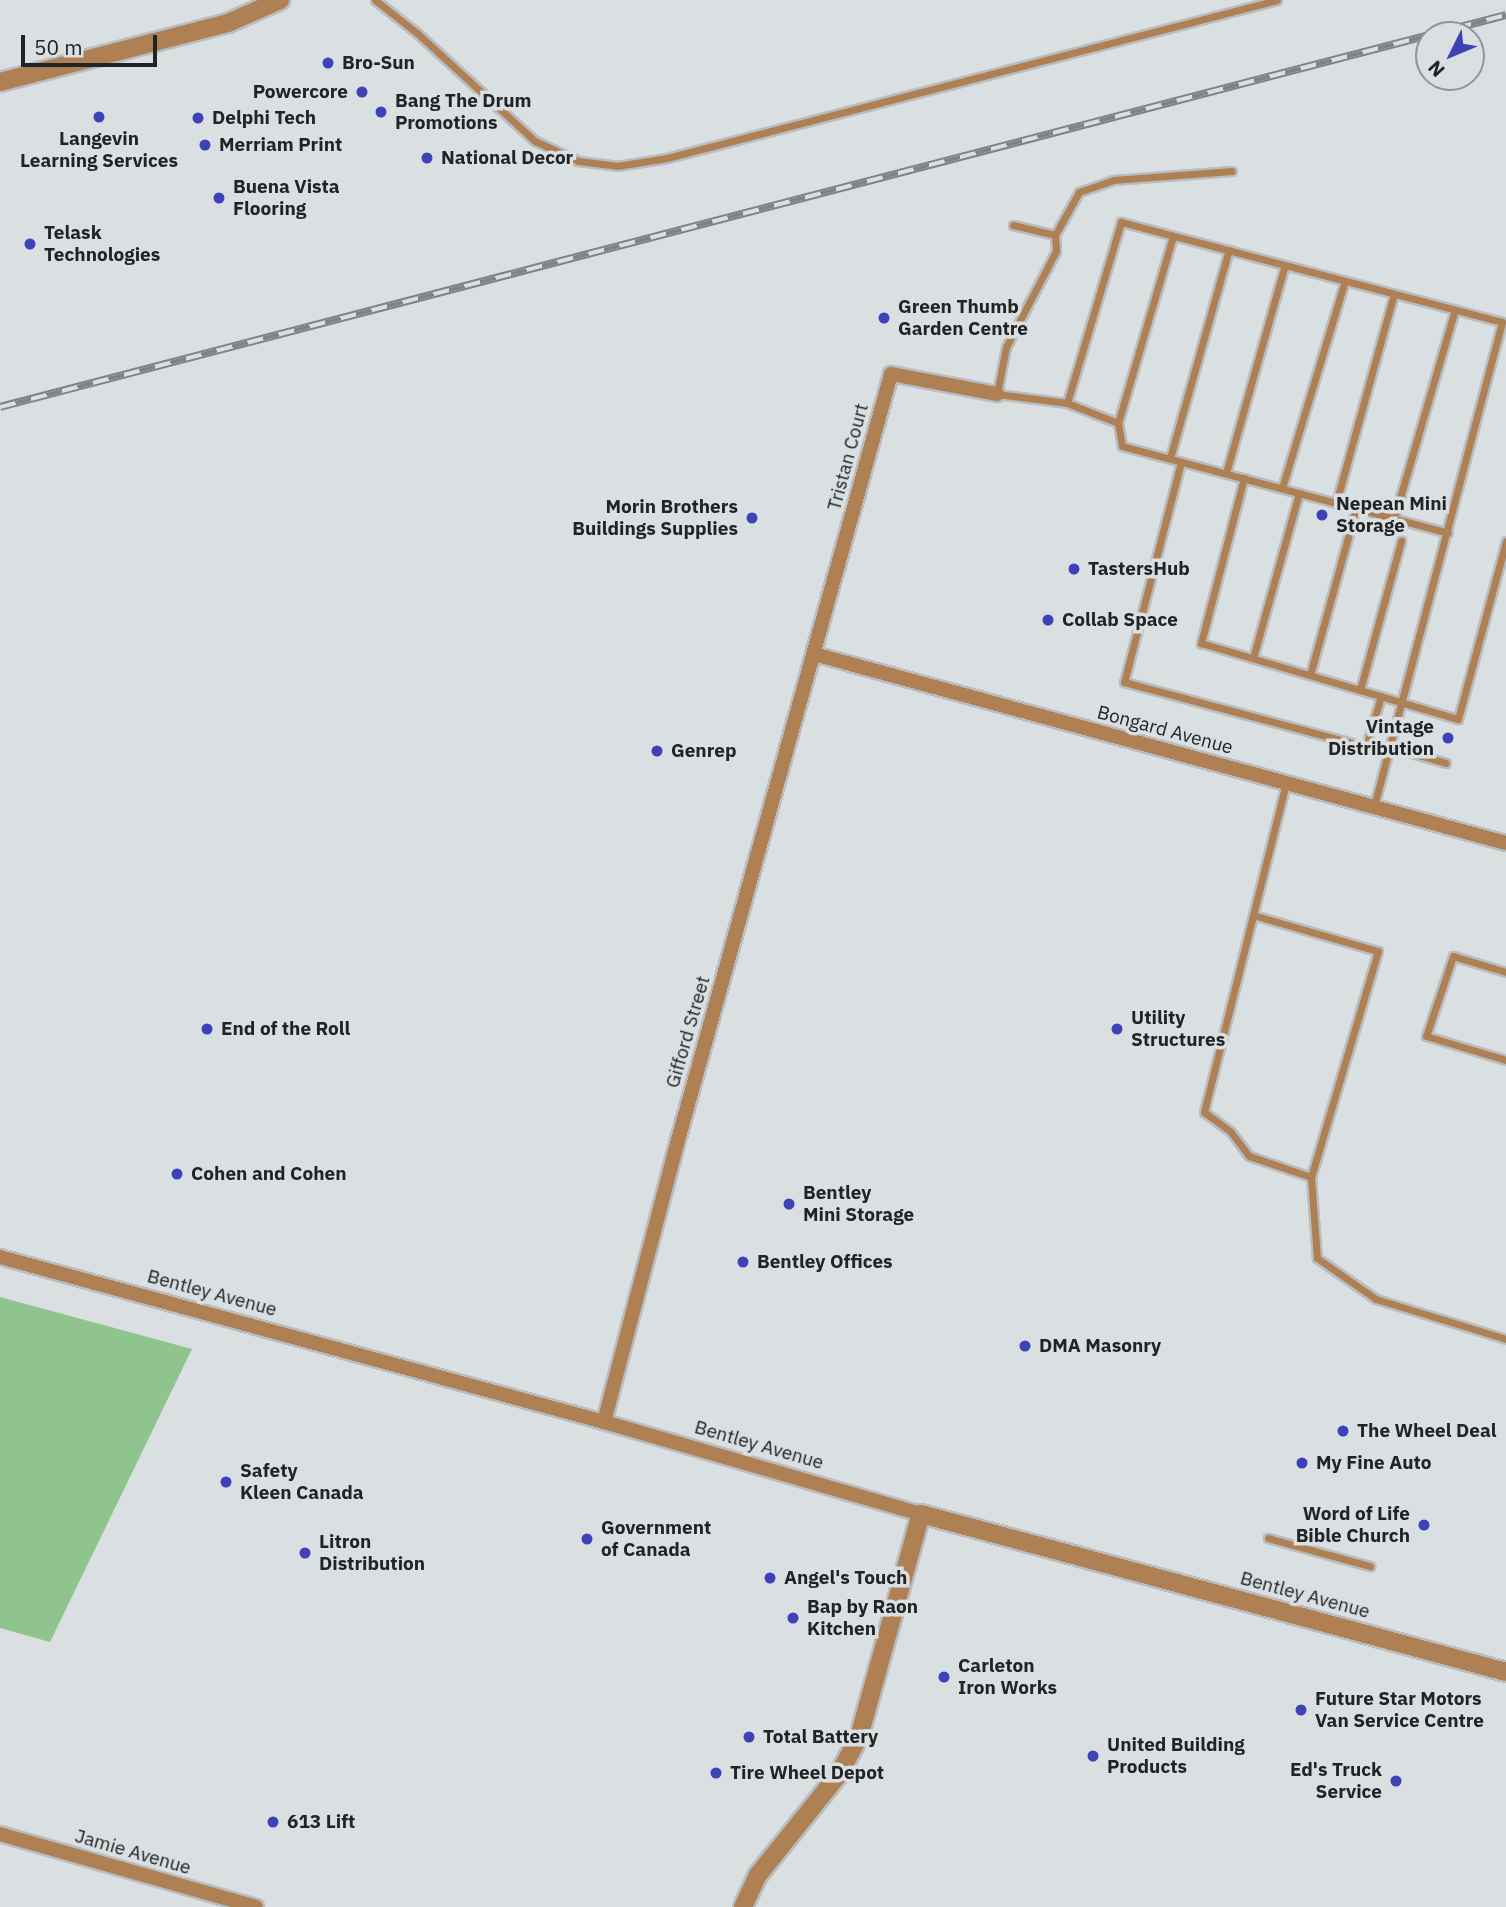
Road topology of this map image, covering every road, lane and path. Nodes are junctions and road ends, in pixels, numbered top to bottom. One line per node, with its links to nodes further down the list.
1 (281, 0): 4 (street)
2 (375, 0): 3 (lane)
3 (1277, 0)
4 (0, 82)
5 (1232, 171): 7 (lane)
6 (1013, 225): 7 (lane)
7 (1055, 235): 15 (lane)
8 (1173, 236): 9 (lane); 16 (lane); 17 (lane)
9 (1229, 250): 10 (lane); 18 (lane)
10 (1285, 265): 11 (lane); 20 (lane)
11 (1345, 281): 12 (lane); 22 (lane)
12 (1394, 294): 13 (lane); 24 (lane)
13 (1455, 310): 14 (lane); 26 (lane)
14 (1504, 323): 27 (lane)
15 (996, 394): 16 (lane); 30 (street, Tristan Court)
16 (1067, 403): 17 (lane)
17 (1118, 423): 18 (lane)
18 (1170, 458): 19 (lane)
19 (1181, 461): 20 (lane); 34 (lane)
20 (1226, 473): 21 (lane)
21 (1244, 478): 22 (lane); 31 (lane)
22 (1282, 488): 23 (lane)
23 (1299, 493): 24 (lane); 31 (lane)
24 (1336, 503): 25 (lane)
25 (1356, 508): 26 (lane); 32 (lane)
26 (1394, 518): 27 (lane)
27 (1448, 533): 35 (lane)
28 (1401, 541): 33 (lane)
29 (1506, 541): 35 (lane)
30 (814, 654): 38 (street, Bongard Avenue); 47 (street, Gifford Street)
31 (1253, 658): 32 (lane)
32 (1310, 675): 33 (lane)
33 (1360, 690): 34 (lane)
34 (1381, 696): 35 (lane)
35 (1404, 703): 36 (lane)
36 (1391, 747): 37 (lane); 39 (lane)
37 (1446, 763)
38 (1286, 783): 39 (street, Bongard Avenue); 41 (lane)
39 (1374, 806): 40 (street, Bongard Avenue)
40 (1506, 843)
41 (1253, 915): 44 (lane); 44 (lane)
42 (1506, 972): 43 (lane)
43 (1506, 1060)
44 (1311, 1177): 46 (lane)
45 (0, 1257): 47 (street, Bentley Avenue)
46 (1506, 1339)
47 (604, 1422): 48 (street, Bentley Avenue)
48 (921, 1514): 51 (street, Bentley Avenue); 54 (street)
49 (1268, 1538): 50 (lane)
50 (1370, 1566)
51 (1506, 1672)
52 (0, 1834): 53 (street, Jamie Avenue)
53 (256, 1907)
54 (743, 1907)

